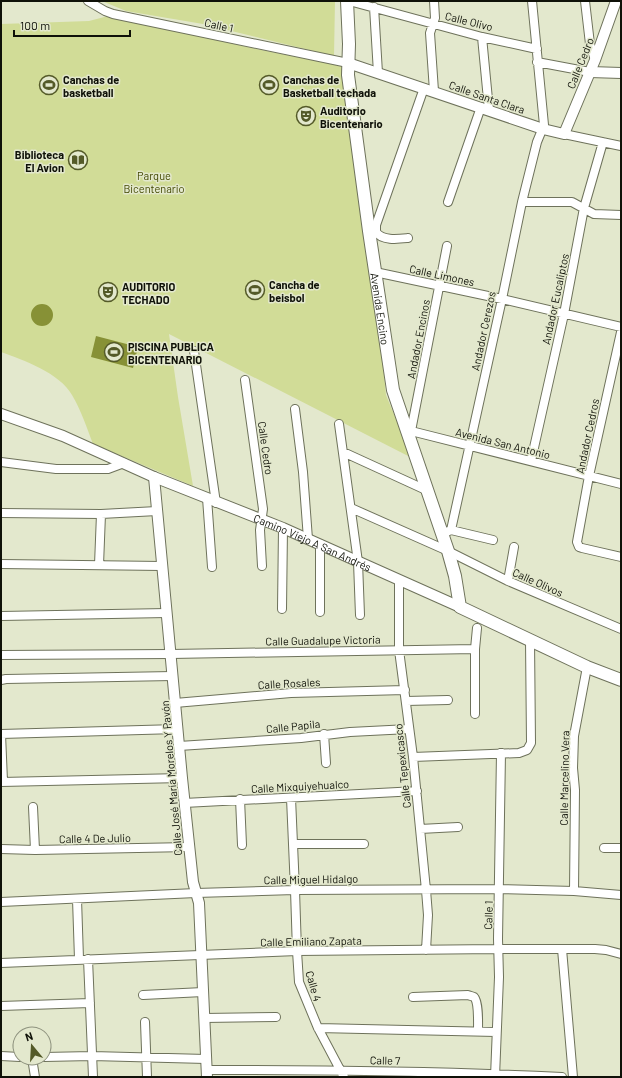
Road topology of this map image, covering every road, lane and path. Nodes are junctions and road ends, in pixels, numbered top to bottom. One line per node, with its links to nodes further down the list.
1 (88, 1): 13 (street, Calle 1)
2 (348, 1): 7 (street, Calle Olivo); 13 (main road, Avenida Encino)
3 (434, 1): 8 (street)
4 (532, 1): 10 (street)
5 (585, 1): 11 (street)
6 (616, 1): 11 (street, Calle Cedro)
7 (374, 7): 8 (street, Calle Olivo); 15 (street)
8 (433, 24): 9 (street, Calle Olivo); 18 (street)
9 (482, 37): 10 (street, Calle Olivo); 19 (street)
10 (537, 49): 12 (street)
11 (595, 60): 14 (street, Calle Cedro)
12 (537, 62): 14 (street); 20 (street)
13 (348, 63): 15 (street, Calle Santa Clara); 28 (main road, Avenida Encino)
14 (590, 72): 16 (street); 21 (street, Calle Cedro)
15 (378, 73): 17 (street, Calle Santa Clara)
16 (621, 73)
17 (424, 88): 18 (street, Calle Santa Clara); 28 (street)
18 (434, 91): 19 (street, Calle Santa Clara)
19 (485, 109): 20 (street, Calle Santa Clara); 24 (street)
20 (543, 128): 21 (street, Calle Santa Clara); 25 (street, Andador Cerezos)
21 (564, 134): 22 (street, Calle Santa Clara)
22 (603, 142): 23 (street, Calle Santa Clara); 26 (street, Andador Eucaliptos)
23 (621, 146)
24 (448, 202)
25 (522, 202): 26 (street); 33 (street, Andador Cerezos)
26 (584, 208): 27 (street); 34 (street, Andador Eucaliptos)
27 (621, 215)
28 (372, 232): 29 (street); 31 (main road, Avenida Encino)
29 (408, 238)
30 (447, 246): 32 (street, Andador Encinos)
31 (375, 272): 32 (street, Calle Limones); 42 (main road, Avenida Encino)
32 (439, 286): 33 (street, Calle Limones); 42 (street, Andador Encinos)
33 (502, 299): 34 (street, Calle Limones); 43 (street, Andador Cerezos)
34 (564, 314): 35 (street, Calle Limones); 45 (street, Andador Eucaliptos)
35 (621, 327)
36 (621, 332): 48 (street, Andador Cedros)
37 (194, 351): 53 (street)
38 (245, 380): 58 (street, Calle Cedro)
39 (295, 409): 61 (street)
40 (1, 414): 47 (street, Camino Viejo A San Andrés)
41 (339, 424): 44 (street)
42 (408, 430): 43 (street, Avenida San Antonio); 51 (main road, Avenida Encino)
43 (469, 446): 45 (street, Avenida San Antonio); 60 (street, Andador Cerezos)
44 (343, 452): 51 (street); 54 (street)
45 (531, 461): 48 (street, Avenida San Antonio)
46 (1, 462): 47 (street)
47 (124, 463): 49 (street, Camino Viejo A San Andrés)
48 (589, 476): 50 (street, Avenida San Antonio); 66 (street, Andador Cedros)
49 (154, 477): 52 (street, Camino Viejo A San Andrés); 55 (street, Calle José María Morelos Y Pavón)
50 (621, 484)
51 (426, 490): 60 (main road, Avenida Encino)
52 (207, 498): 53 (street, Camino Viejo A San Andrés); 72 (street)
53 (216, 503): 58 (street, Camino Viejo A San Andrés)
54 (351, 508): 65 (street, Calle Olivos); 67 (street)
55 (157, 511): 57 (street); 70 (street, Calle José María Morelos Y Pavón)
56 (1, 513): 57 (street)
57 (101, 514): 69 (street)
58 (261, 519): 59 (street, Camino Viejo A San Andrés); 71 (street, Calle Cedro)
59 (283, 528): 61 (street, Camino Viejo A San Andrés); 76 (street)
60 (446, 532): 62 (street); 65 (main road, Avenida Encino)
61 (308, 539): 63 (street, Camino Viejo A San Andrés)
62 (493, 540)
63 (320, 544): 67 (street, Camino Viejo A San Andrés); 77 (street)
64 (514, 547): 74 (street)
65 (448, 551): 74 (street, Calle Olivos); 75 (main road, Avenida Encino)
66 (621, 557)
67 (358, 562): 73 (street, Camino Viejo A San Andrés); 79 (street)
68 (1, 564): 69 (street)
69 (99, 565): 70 (street)
70 (162, 566): 78 (street, Calle José María Morelos Y Pavón)
71 (262, 566)
72 (212, 567)
73 (398, 580): 75 (street, Camino Viejo A San Andrés); 85 (street, Calle Tepexicasco)
74 (508, 581): 82 (street, Calle Olivos)
75 (460, 607): 83 (main road, Camino Viejo A San Andrés)
76 (282, 609)
77 (320, 612)
78 (167, 613): 80 (street); 86 (street, Calle José María Morelos Y Pavón)
79 (360, 614)
80 (1, 616)
81 (477, 628): 84 (street)
82 (621, 629)
83 (530, 640): 88 (main road, Camino Viejo A San Andrés); 102 (street)
84 (475, 649): 85 (street, Calle Guadalupe Victoria); 96 (street)
85 (400, 650): 86 (street, Calle Guadalupe Victoria); 92 (street, Calle Tepexicasco)
86 (171, 654): 87 (street, Calle Guadalupe Victoria); 89 (street, Calle José María Morelos Y Pavón)
87 (1, 655)
88 (587, 667): 91 (main road, Camino Viejo A San Andrés); 125 (street, Calle Marcelino Vera)
89 (173, 676): 90 (street); 95 (street, Calle José María Morelos Y Pavón)
90 (1, 680)
91 (621, 680)
92 (405, 690): 94 (street, Calle Tepexicasco); 95 (street, Calle Rosales)
93 (448, 700): 94 (street)
94 (406, 701): 98 (street, Calle Tepexicasco)
95 (175, 702): 97 (street, Calle José María Morelos Y Pavón)
96 (475, 714)
97 (177, 729): 99 (street); 101 (street, Calle José María Morelos Y Pavón)
98 (409, 729): 100 (street, Calle Papila); 103 (street, Calle Tepexicasco)
99 (1, 734): 106 (street)
100 (324, 734): 101 (street, Calle Papila); 104 (street)
101 (179, 746): 105 (street, Calle José María Morelos Y Pavón)
102 (501, 753): 103 (street); 122 (street, Calle 1)
103 (413, 757): 107 (street, Calle Tepexicasco)
104 (326, 763)
105 (182, 778): 106 (street); 110 (street, Calle José María Morelos Y Pavón)
106 (2, 782)
107 (417, 791): 108 (street, Calle Mixquiyehualco); 113 (street, Calle Tepexicasco)
108 (291, 798): 109 (street, Calle Mixquiyehualco); 114 (street, Calle 4)
109 (240, 799): 110 (street, Calle Mixquiyehualco); 116 (street)
110 (184, 803): 117 (street, Calle José María Morelos Y Pavón)
111 (33, 807): 121 (street)
112 (458, 827): 113 (street)
113 (420, 830): 124 (street, Calle Tepexicasco)
114 (293, 844): 115 (street); 123 (street, Calle 4)
115 (364, 844)
116 (242, 845)
117 (189, 847): 121 (street, Calle 4 De Julio); 126 (street, Calle José María Morelos Y Pavón)
118 (604, 848): 119 (street)
119 (621, 848)
120 (1, 850): 121 (street, Calle 4 De Julio)
121 (35, 850)
122 (499, 889): 124 (street, Calle Miguel Hidalgo); 125 (street, Calle Miguel Hidalgo); 130 (street, Calle 1)
123 (295, 890): 124 (street, Calle Miguel Hidalgo); 126 (street, Calle Miguel Hidalgo); 133 (street, Calle 4)
124 (426, 890): 132 (street, Calle Tepexicasco)
125 (574, 892): 127 (street, Calle Miguel Hidalgo)
126 (196, 893): 128 (street, Calle Miguel Hidalgo); 135 (street, Calle José María Morelos Y Pavón)
127 (621, 895)
128 (76, 899): 129 (street, Calle Miguel Hidalgo); 136 (street)
129 (1, 902)
130 (498, 949): 131 (street, Calle Emiliano Zapata); 132 (street, Calle Emiliano Zapata); 149 (street, Calle 1)
131 (562, 949): 134 (street, Calle Emiliano Zapata); 164 (street)
132 (426, 950): 133 (street, Calle Emiliano Zapata)
133 (297, 951): 135 (street, Calle Emiliano Zapata); 147 (street, Calle 4)
134 (621, 954)
135 (201, 955): 137 (street, Calle Emiliano Zapata); 139 (street, Calle José María Morelos Y Pavón)
136 (79, 959): 137 (street, Calle Emiliano Zapata); 138 (street, Calle Emiliano Zapata)
137 (88, 959): 142 (street)
138 (1, 963)
139 (203, 992): 140 (street); 145 (street, Calle José María Morelos Y Pavón)
140 (143, 995)
141 (413, 997): 148 (street)
142 (90, 1003): 143 (street); 151 (street)
143 (1, 1006)
144 (276, 1017): 145 (street)
145 (204, 1018): 155 (street, Calle José María Morelos Y Pavón)
146 (145, 1022): 154 (street)
147 (318, 1028): 148 (street); 158 (street, Calle 4)
148 (478, 1031): 149 (street)
149 (496, 1032): 159 (street, Calle 1)
150 (1, 1056): 152 (street)
151 (92, 1056): 153 (street); 154 (street); 161 (street)
152 (12, 1057)
153 (52, 1057)
154 (146, 1057): 155 (street); 162 (street)
155 (206, 1059): 157 (street, Calle José María Morelos Y Pavón)
156 (33, 1066): 160 (street)
157 (207, 1073): 158 (street, Calle 7)
158 (342, 1074): 159 (street, Calle 7)
159 (495, 1075): 163 (street, Calle 7)
160 (35, 1077)
161 (93, 1077)
162 (147, 1077)
163 (562, 1077)
164 (573, 1077)

